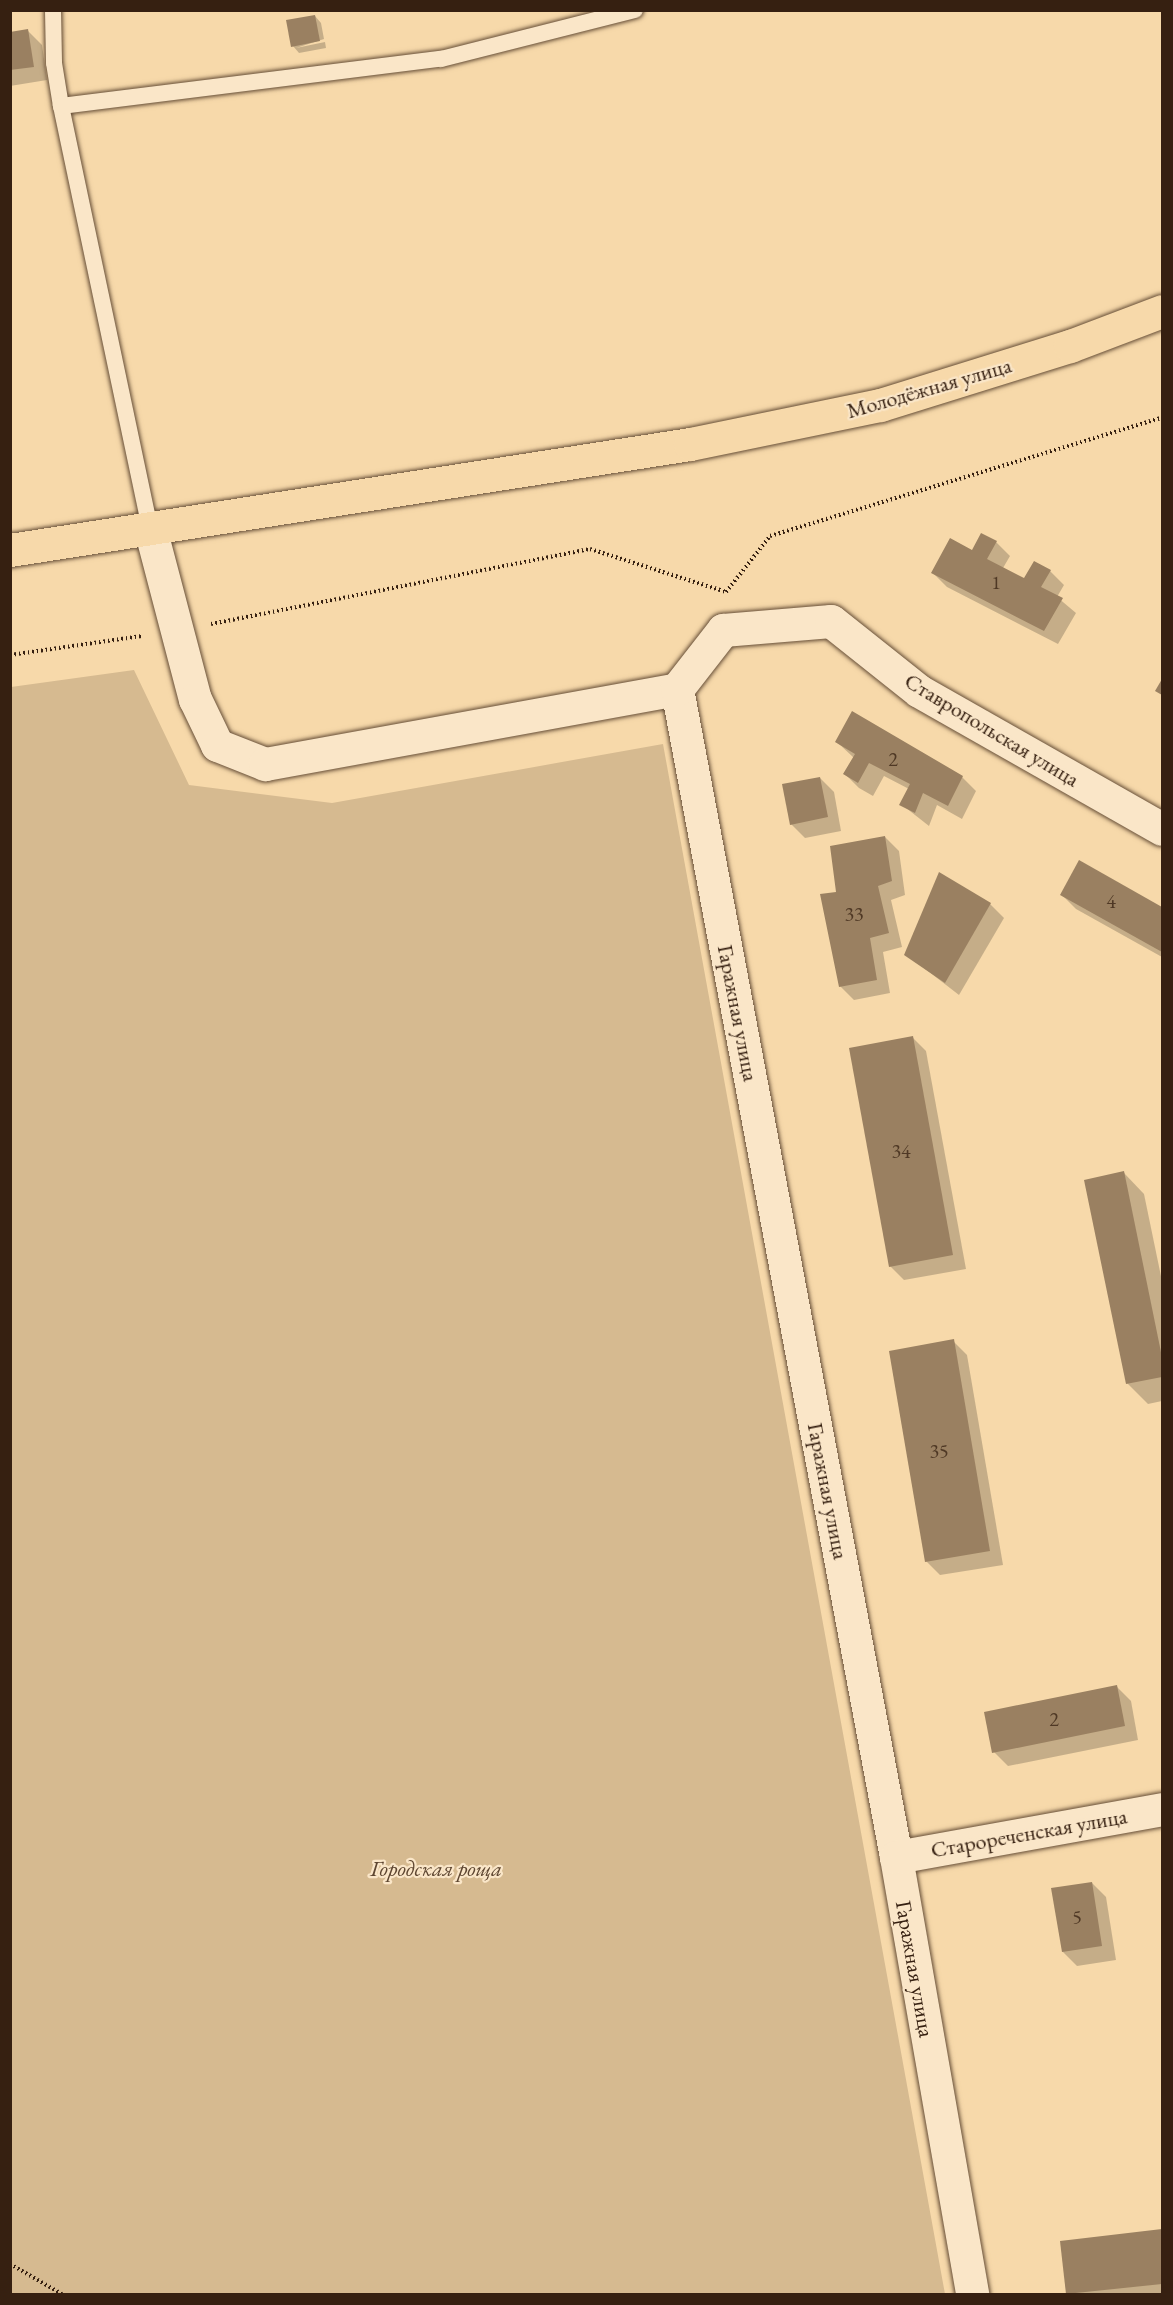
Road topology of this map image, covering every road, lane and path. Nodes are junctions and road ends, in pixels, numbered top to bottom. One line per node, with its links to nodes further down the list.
1 (53, 10): 3 (lane)
2 (635, 10): 3 (lane)
3 (62, 106): 6 (lane)
4 (1162, 311): 6 (main road, Молодёжная улица)
5 (1162, 418): 8 (path)
6 (150, 528): 7 (main road, Молодёжная улица); 8 (street)
7 (10, 550)
8 (176, 631): 9 (path); 10 (street)
9 (10, 655)
10 (677, 689): 11 (street, Ставропольская улица); 13 (street, Гаражная улица)
11 (1162, 829)
12 (1162, 1809): 13 (street, Старореченская улица)
13 (896, 1857): 16 (street, Гаражная улица)
14 (10, 2264): 15 (path)
15 (62, 2295)
16 (972, 2295)

